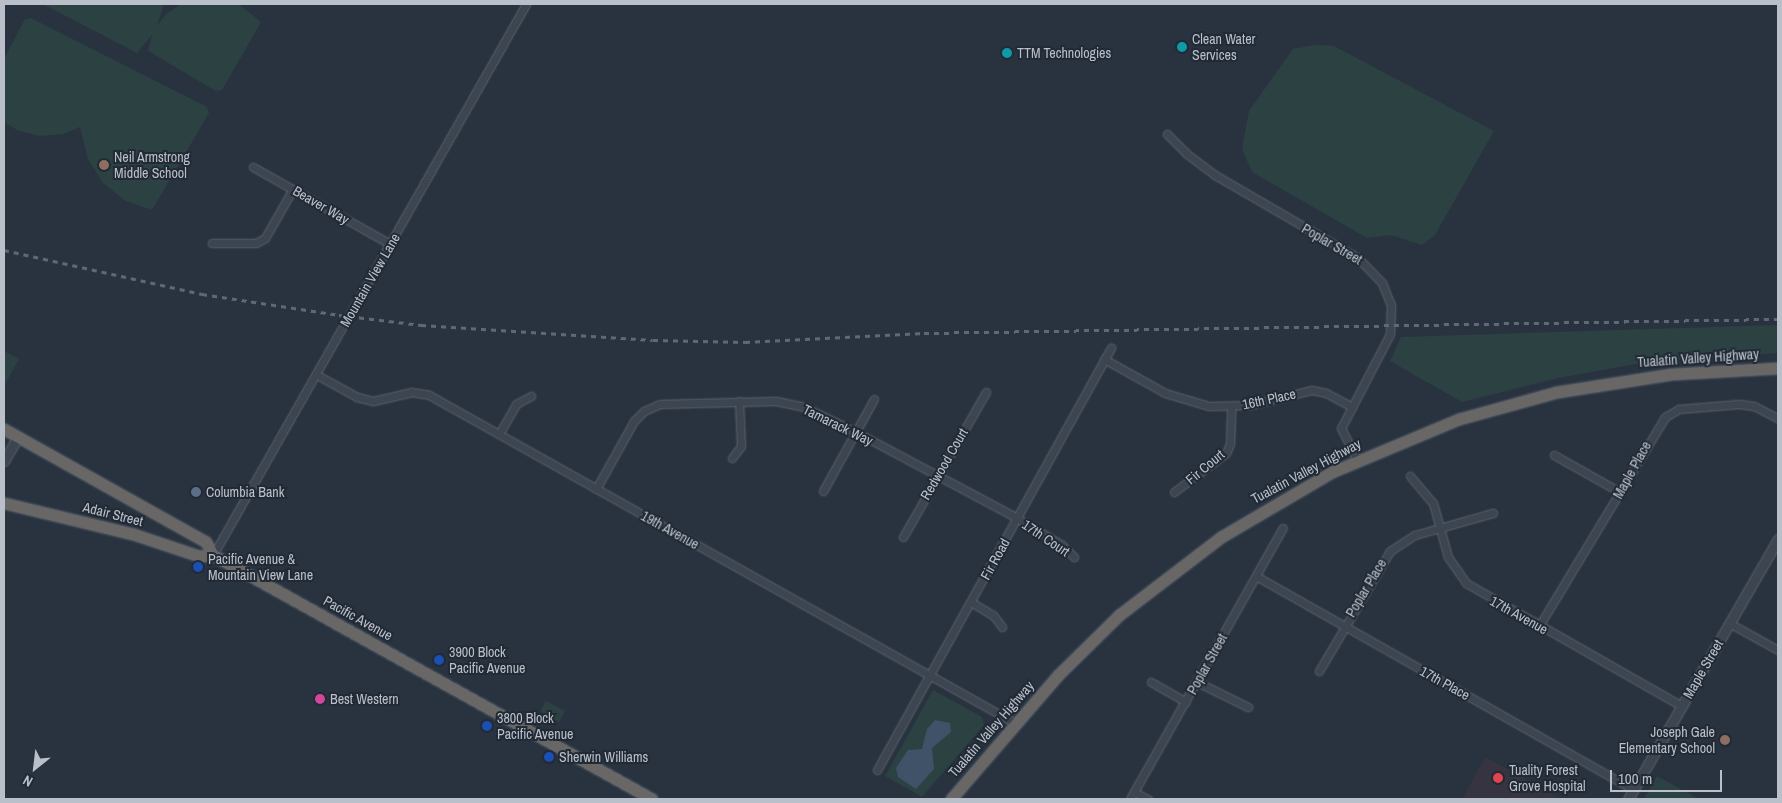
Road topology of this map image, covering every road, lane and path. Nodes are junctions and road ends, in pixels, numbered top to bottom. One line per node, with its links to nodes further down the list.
1 (526, 4): 6 (street, Mountain View Lane)
2 (1167, 134): 16 (street, Poplar Street)
3 (252, 167): 4 (street, Beaver Way)
4 (293, 189): 5 (street); 6 (street, Beaver Way)
5 (212, 243)
6 (390, 244): 10 (street, Mountain View Lane)
7 (1111, 347): 8 (street, Fir Road)
8 (1104, 359): 15 (street, 16th Place); 34 (street, Fir Road)
9 (1778, 368): 24 (highway, Tualatin Valley Highway)
10 (317, 375): 20 (street, 19th Avenue); 39 (street, Mountain View Lane)
11 (986, 392): 27 (street, Redwood Court)
12 (531, 396): 20 (street)
13 (874, 399): 19 (street)
14 (739, 401): 19 (street, Tamarack Way); 23 (street); 28 (street, Tamarack Way)
15 (1231, 407): 16 (street, 16th Place); 30 (street, Fir Court)
16 (1352, 407): 24 (street, Poplar Street)
17 (1778, 418): 31 (street, Maple Place)
18 (4, 429): 21 (highway, Pacific Avenue)
19 (856, 432): 27 (street, Tamarack Way); 29 (street)
20 (499, 434): 28 (street, 19th Avenue)
21 (18, 436): 25 (street); 39 (highway, Pacific Avenue)
22 (1554, 455): 31 (street)
23 (732, 458)
24 (1357, 460): 55 (highway, Tualatin Valley Highway)
25 (4, 462)
26 (1410, 476): 36 (street, 17th Avenue)
27 (937, 478): 34 (street, Tamarack Way); 37 (street, Redwood Court)
28 (596, 489): 49 (street, 19th Avenue)
29 (823, 491)
30 (1174, 492)
31 (1620, 492): 45 (street, Maple Place)
32 (4, 503): 39 (highway, Adair Street)
33 (1493, 513): 36 (street, Poplar Place)
34 (1017, 518): 40 (street, 17th Court); 42 (street, Fir Road)
35 (1283, 528): 41 (street, Poplar Street)
36 (1440, 528): 44 (street, Poplar Place); 45 (street, 17th Avenue)
37 (903, 537)
38 (1778, 540): 43 (street, Maple Street)
39 (213, 555): 59 (highway, Pacific Avenue)
40 (1074, 557)
41 (1256, 576): 44 (street, 17th Place); 51 (street, Poplar Street)
42 (971, 602): 46 (street); 49 (street, Fir Road)
43 (1729, 623): 47 (street); 53 (street, Maple Street)
44 (1344, 626): 48 (street, Poplar Place); 57 (street, 17th Place)
45 (1539, 626): 53 (street, 17th Avenue)
46 (1002, 627)
47 (1778, 650)
48 (1319, 671)
49 (930, 676): 55 (street, 19th Avenue); 56 (street, Fir Road)
50 (1151, 682): 52 (street)
51 (1197, 682): 52 (street, Poplar Street); 54 (street)
52 (1186, 702): 58 (street, Poplar Street)
53 (1682, 706): 57 (street, Maple Street)
54 (1248, 708)
55 (1015, 723): 60 (highway, Tualatin Valley Highway)
56 (878, 770)
57 (1633, 789): 63 (street, Maple Street)
58 (1134, 792): 61 (street, Poplar Street); 62 (street)
59 (652, 799)
60 (951, 799)
61 (1130, 799)
62 (1148, 799)
63 (1628, 799)

